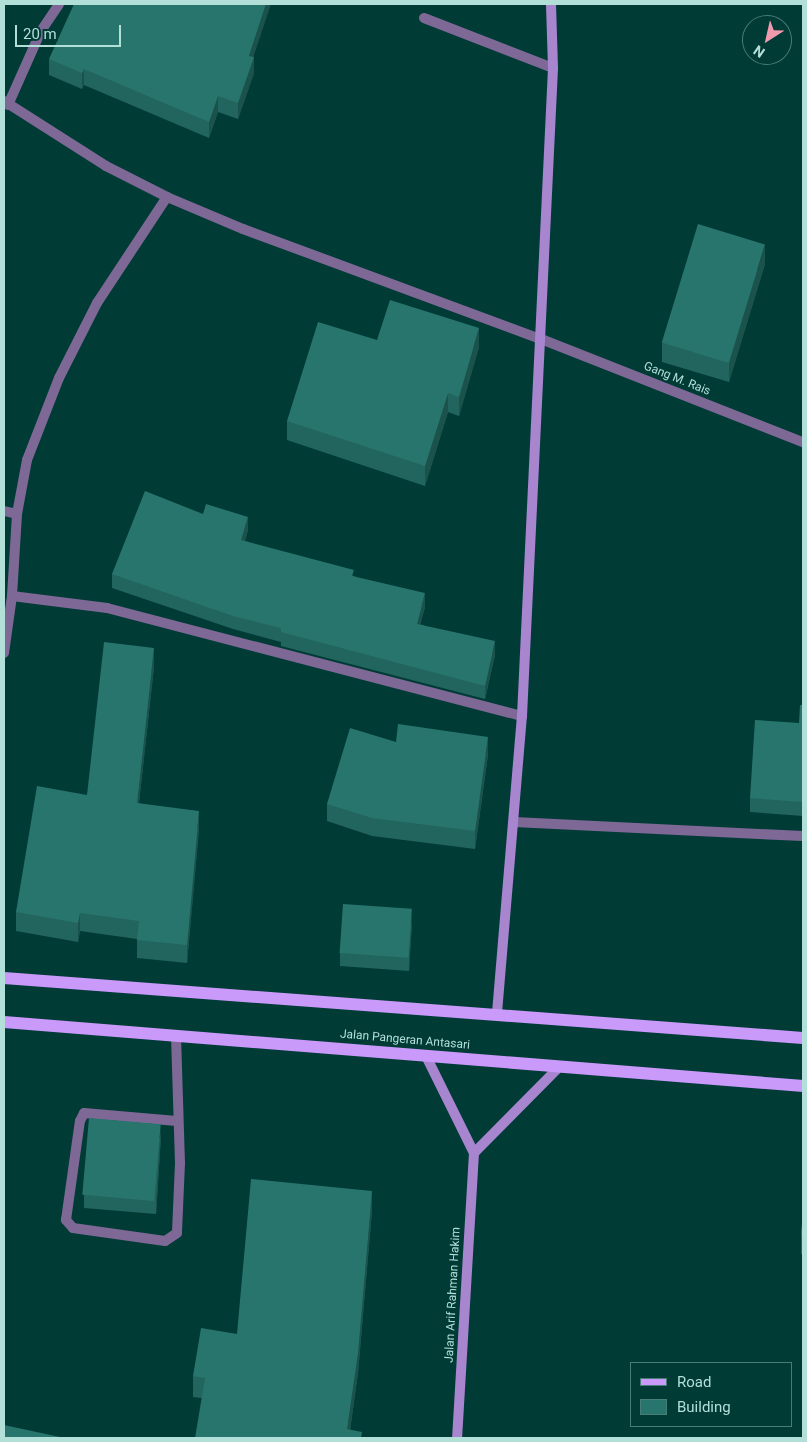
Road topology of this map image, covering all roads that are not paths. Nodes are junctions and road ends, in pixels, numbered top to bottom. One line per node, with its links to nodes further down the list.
1 (59, 4): 5 (street)
2 (551, 4): 4 (street)
3 (424, 18): 4 (street)
4 (553, 68): 7 (street)
5 (6, 103): 6 (street, Gang M. Rais)
6 (167, 197): 7 (street, Gang M. Rais); 10 (street)
7 (541, 339): 8 (street, Gang M. Rais); 13 (street)
8 (803, 442)
9 (4, 511): 10 (street)
10 (17, 514): 11 (street)
11 (12, 596): 12 (street); 13 (street)
12 (4, 653)
13 (522, 716): 14 (street)
14 (514, 822): 15 (street); 17 (street)
15 (803, 836)
16 (4, 978): 17 (main road)
17 (497, 1013): 20 (main road)
18 (4, 1022): 19 (main road, Jalan Pangeran Antasari)
19 (176, 1036): 21 (main road, Jalan Pangeran Antasari); 24 (street)
20 (803, 1038)
21 (426, 1056): 22 (main road, Jalan Pangeran Antasari); 25 (street, Jalan Arif Rahman Hakim)
22 (560, 1066): 23 (main road, Jalan Pangeran Antasari); 25 (street)
23 (803, 1086)
24 (177, 1121): 24 (street)
25 (474, 1153): 26 (street, Jalan Arif Rahman Hakim)
26 (457, 1438)

